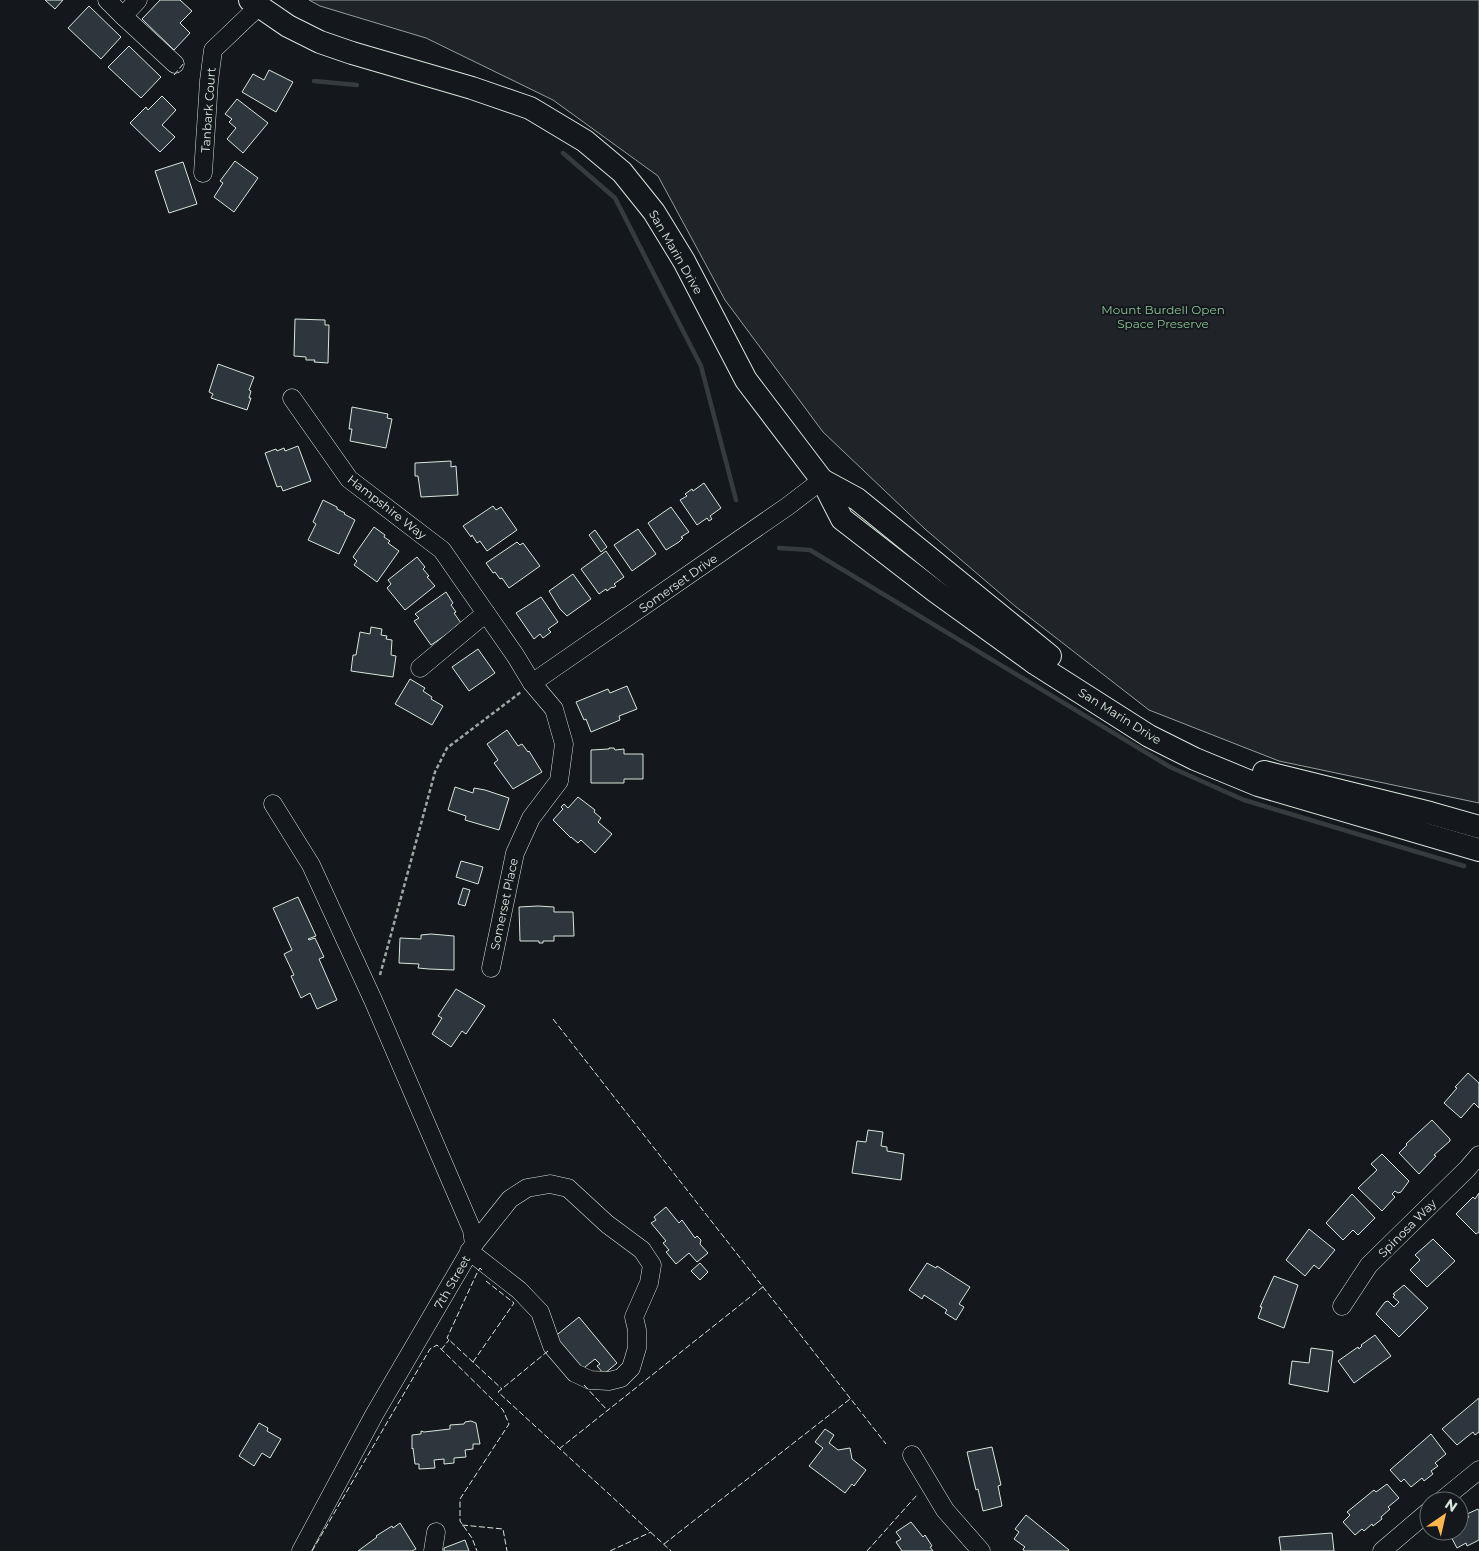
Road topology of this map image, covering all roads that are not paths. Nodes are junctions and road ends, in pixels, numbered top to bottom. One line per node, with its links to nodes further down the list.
1 (106, 0): 4 (street)
2 (138, 0): 4 (street)
3 (254, 4): 6 (street, Tanbark Court); 8 (main road, San Marin Drive)
4 (123, 16): 5 (street)
5 (175, 64)
6 (203, 173)
7 (292, 398): 9 (street, Hampshire Way)
8 (822, 480): 11 (street, Somerset Drive); 13 (main road, San Marin Drive); 14 (main road, San Marin Drive)
9 (486, 613): 10 (street); 11 (street, Hampshire Way)
10 (420, 668)
11 (532, 683): 15 (street, Somerset Place)
12 (274, 804): 17 (street, 7th Street)
13 (1479, 827)
14 (1479, 850)
15 (491, 968)
16 (1479, 1155): 18 (street, Spinosa Way)
17 (471, 1248): 17 (street); 24 (street, 7th Street)
18 (1342, 1306)
19 (912, 1455): 26 (street)
20 (1479, 1470): 21 (street)
21 (1453, 1491)
22 (1419, 1520): 27 (street)
23 (436, 1532): 25 (street)
24 (301, 1551)
25 (433, 1551)
26 (981, 1551)
27 (1382, 1551)

